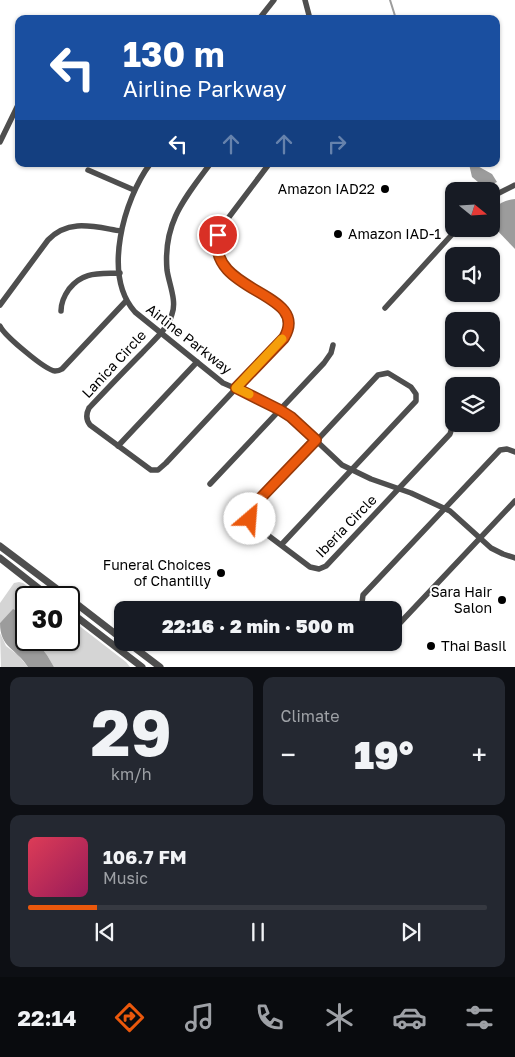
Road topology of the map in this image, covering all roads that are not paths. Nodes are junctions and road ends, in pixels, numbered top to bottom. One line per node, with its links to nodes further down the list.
1 (274, 0): 3 (street)
2 (305, 0): 4 (street)
3 (263, 15)
4 (309, 15)
5 (15, 111): 6 (street)
6 (0, 142)
7 (148, 167): 12 (street, Airline Parkway)
8 (208, 167): 22 (street)
9 (267, 167): 25 (street, Lanica Circle)
10 (88, 170): 12 (street)
11 (515, 185): 13 (street)
12 (134, 190): 14 (street, Airline Parkway)
13 (500, 192)
14 (121, 231): 16 (street, Airline Parkway); 18 (street)
15 (449, 238): 19 (street)
16 (120, 273): 17 (street, Airline Parkway); 20 (street)
17 (126, 300): 21 (street); 22 (street, Airline Parkway)
18 (0, 305)
19 (385, 308)
20 (61, 311)
21 (0, 326)
22 (160, 333): 24 (street, Airline Parkway); 29 (street, Lanica Circle)
23 (333, 344): 26 (street)
24 (197, 362): 25 (street, Airline Parkway); 29 (street)
25 (236, 388): 26 (street, Airline Parkway); 29 (street, Lanica Circle)
26 (280, 410): 28 (street, Airline Parkway); 32 (street)
27 (451, 432): 33 (street)
28 (316, 440): 31 (street, Airline Parkway); 31 (street); 37 (street, Iberia Circle)
29 (118, 446)
30 (515, 452): 35 (street)
31 (352, 470): 33 (street, Airline Parkway); 37 (street)
32 (210, 484)
33 (398, 489): 35 (street, Airline Parkway); 37 (street, Iberia Circle)
34 (515, 501): 36 (street)
35 (444, 508): 36 (street, Airline Parkway); 43 (street)
36 (480, 538): 40 (street, Airline Parkway); 46 (street)
37 (282, 544)
38 (0, 546): 42 (street)
39 (0, 558): 41 (street)
40 (515, 558)
41 (36, 586)
42 (53, 586)
43 (362, 601)
44 (80, 607): 47 (street)
45 (80, 619): 50 (street)
46 (402, 621)
47 (114, 633)
48 (132, 651): 50 (street)
49 (139, 651): 52 (street)
50 (127, 655): 51 (street)
51 (142, 667)
52 (160, 667)

